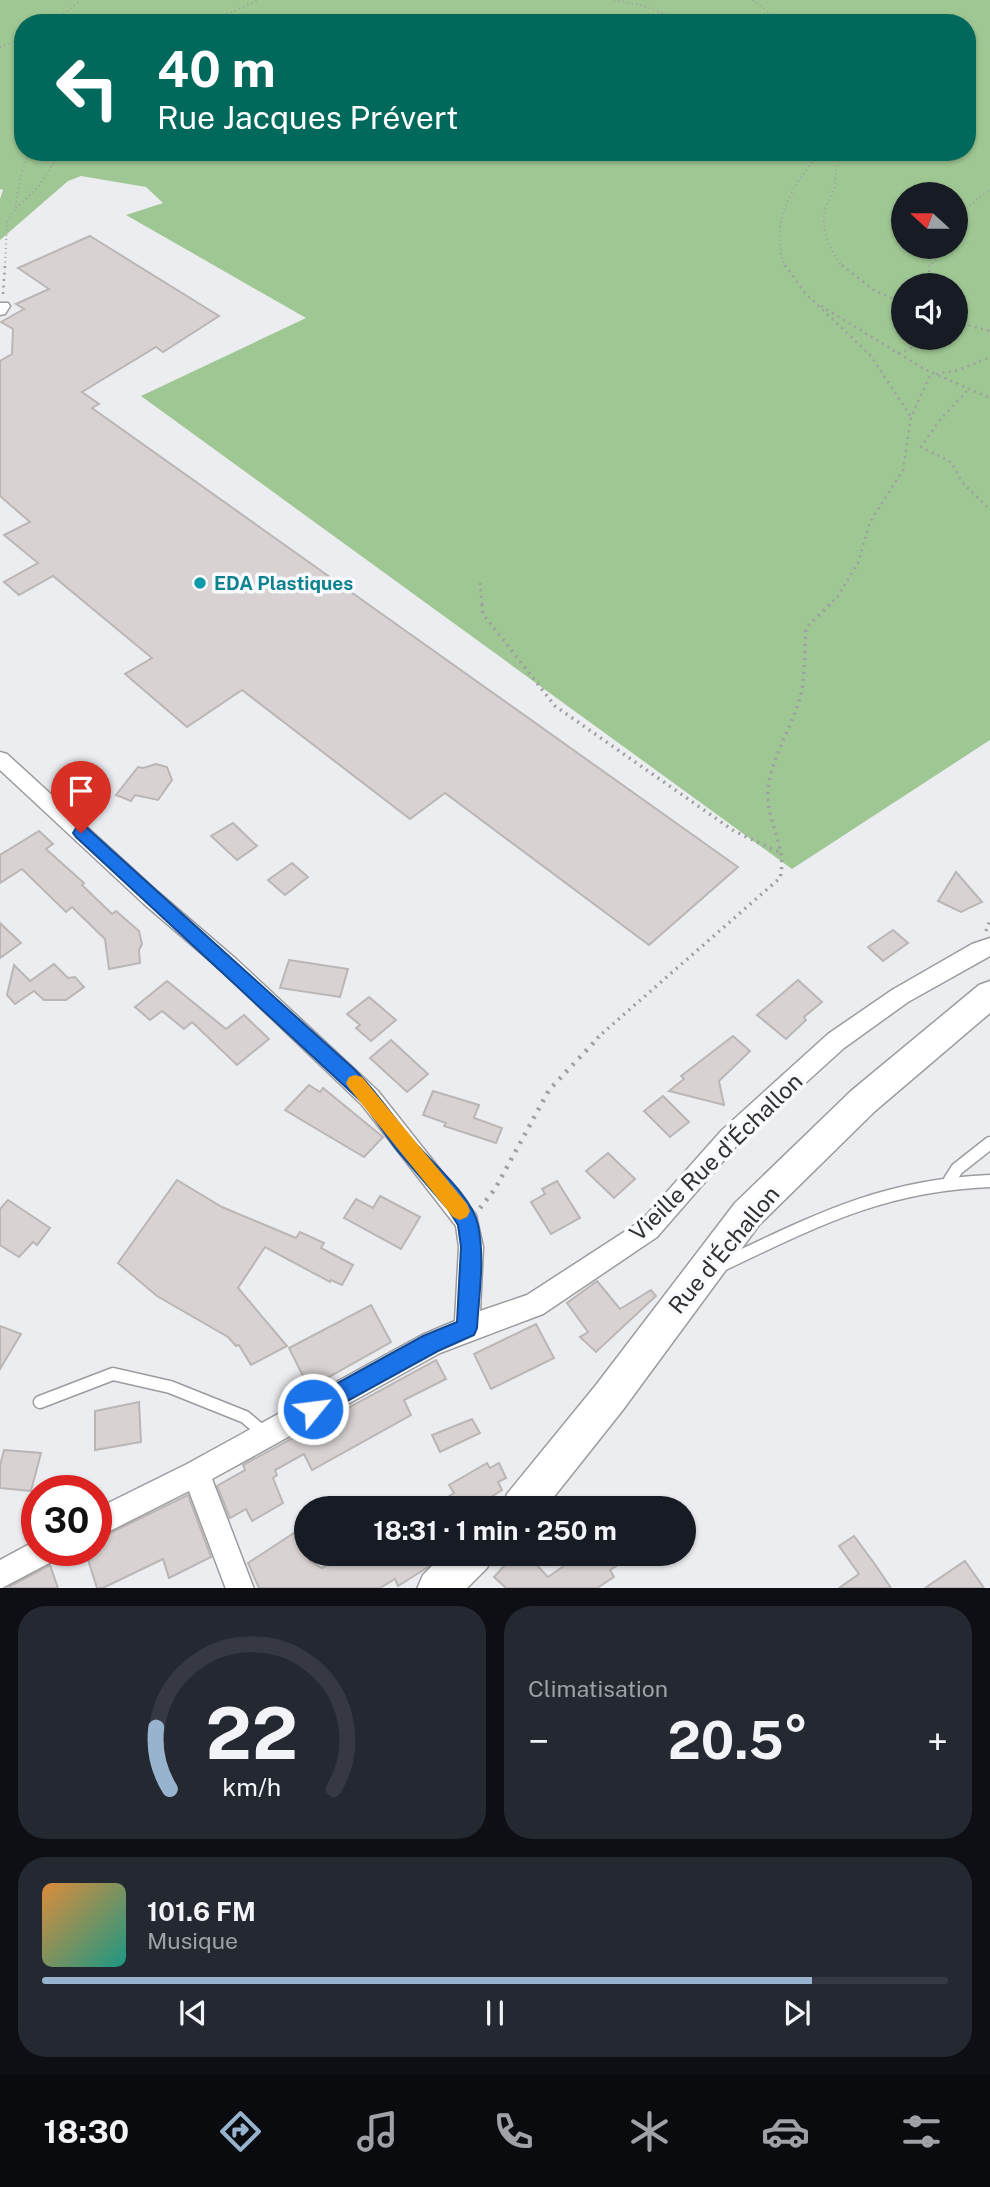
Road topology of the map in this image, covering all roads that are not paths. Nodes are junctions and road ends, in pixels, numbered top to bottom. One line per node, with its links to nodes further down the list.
1 (0, 759): 8 (street)
2 (990, 947): 8 (street, Vieille Rue d'Échallon)
3 (990, 994): 7 (main road, Rue d'Échallon)
4 (990, 1143): 5 (lane)
5 (950, 1181): 6 (lane); 7 (lane)
6 (990, 1181)
7 (698, 1276): 12 (main road, Rue d'Échallon)
8 (467, 1328): 10 (street, Vieille Rue d'Échallon)
9 (40, 1402): 10 (lane)
10 (265, 1435): 11 (street, Vieille Rue d'Échallon)
11 (196, 1473): 13 (street, Vieille Rue d'Échallon); 17 (street)
12 (531, 1496)
13 (112, 1516)
14 (21, 1563): 16 (street)
15 (461, 1566): 18 (main road)
16 (0, 1575)
17 (240, 1588)
18 (438, 1588)

